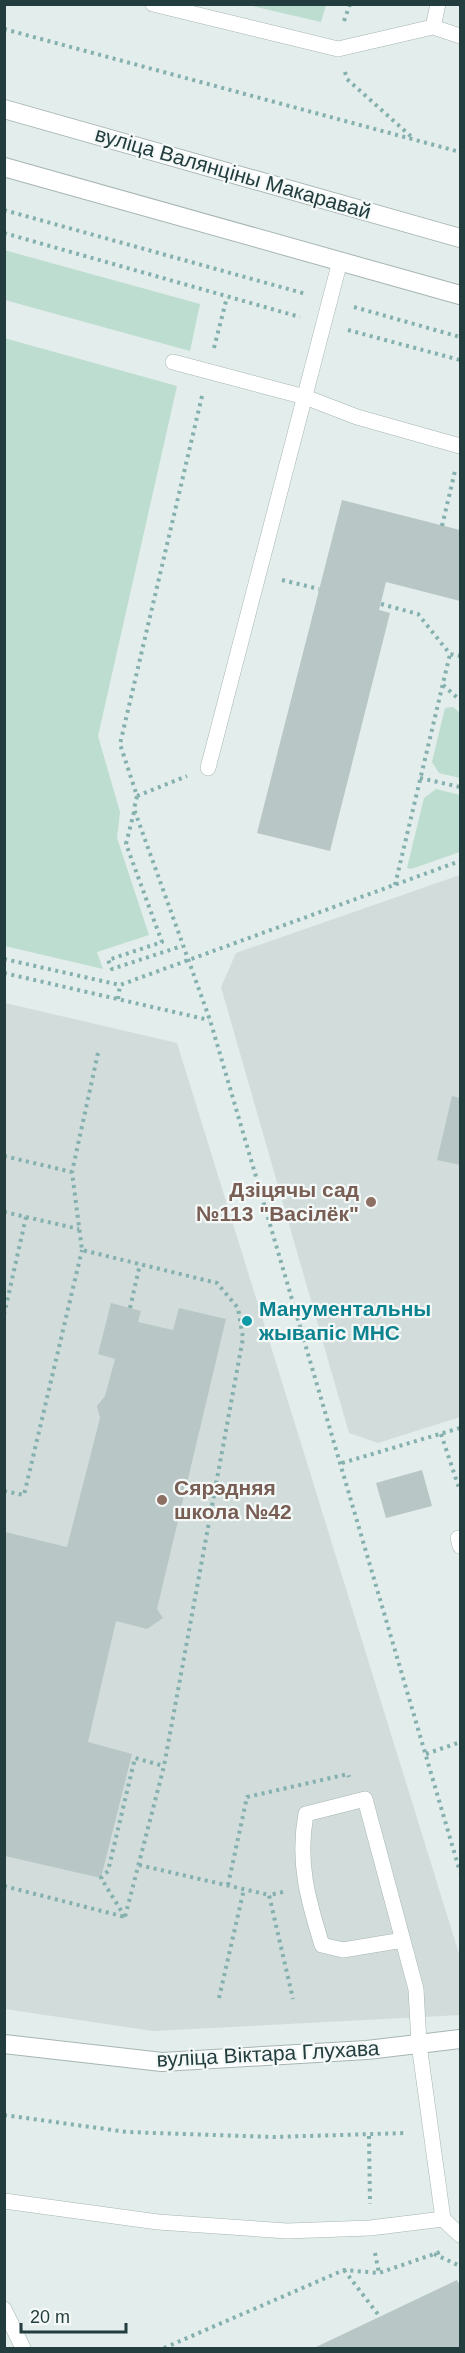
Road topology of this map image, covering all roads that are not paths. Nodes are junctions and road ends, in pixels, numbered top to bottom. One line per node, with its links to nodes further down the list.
1 (153, 4): 3 (lane)
2 (438, 4): 3 (lane)
3 (433, 27): 4 (lane)
4 (460, 36)
5 (4, 109): 7 (street, вуліца Валянціны Макаравай)
6 (4, 166): 8 (street)
7 (460, 238)
8 (340, 261): 9 (street); 11 (lane)
9 (460, 295)
10 (173, 362): 11 (lane)
11 (305, 397): 12 (lane); 13 (lane)
12 (460, 446)
13 (208, 768)
14 (403, 1940): 14 (lane); 17 (lane)
15 (460, 2038): 17 (street, вуліца Віктара Глухава)
16 (4, 2044): 17 (street, вуліца Віктара Глухава)
17 (419, 2044): 19 (lane)
18 (4, 2201): 19 (lane)
19 (443, 2219): 20 (lane)
20 (460, 2235)
21 (4, 2309): 22 (lane)
22 (23, 2349)

